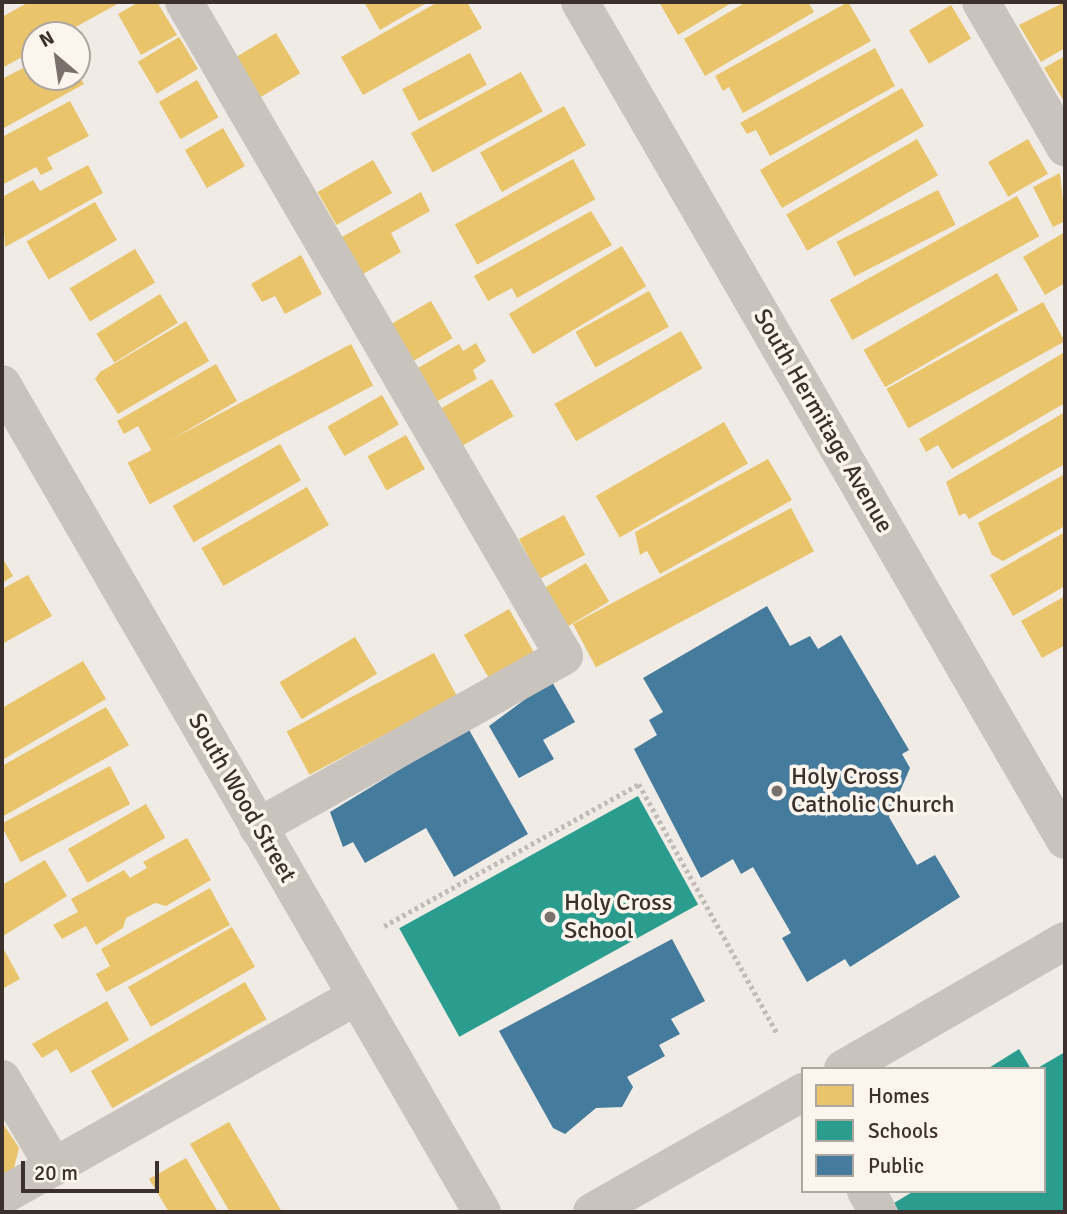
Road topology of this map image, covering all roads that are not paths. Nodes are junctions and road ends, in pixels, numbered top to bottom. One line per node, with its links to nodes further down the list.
1 (184, 2): 6 (street)
2 (580, 2): 7 (street, South Hermitage Avenue)
3 (981, 2): 4 (street)
4 (1065, 147)
5 (2, 384): 6 (street, South Wood Street)
6 (258, 827): 9 (street, South Wood Street)
7 (1065, 839)
8 (1065, 941): 10 (street)
9 (356, 996): 13 (street); 16 (street, South Wood Street)
10 (846, 1067)
11 (2, 1079): 13 (street)
12 (801, 1093): 17 (street)
13 (54, 1167): 15 (street)
14 (867, 1193): 18 (street)
15 (2, 1196)
16 (482, 1212)
17 (592, 1212)
18 (878, 1212)

